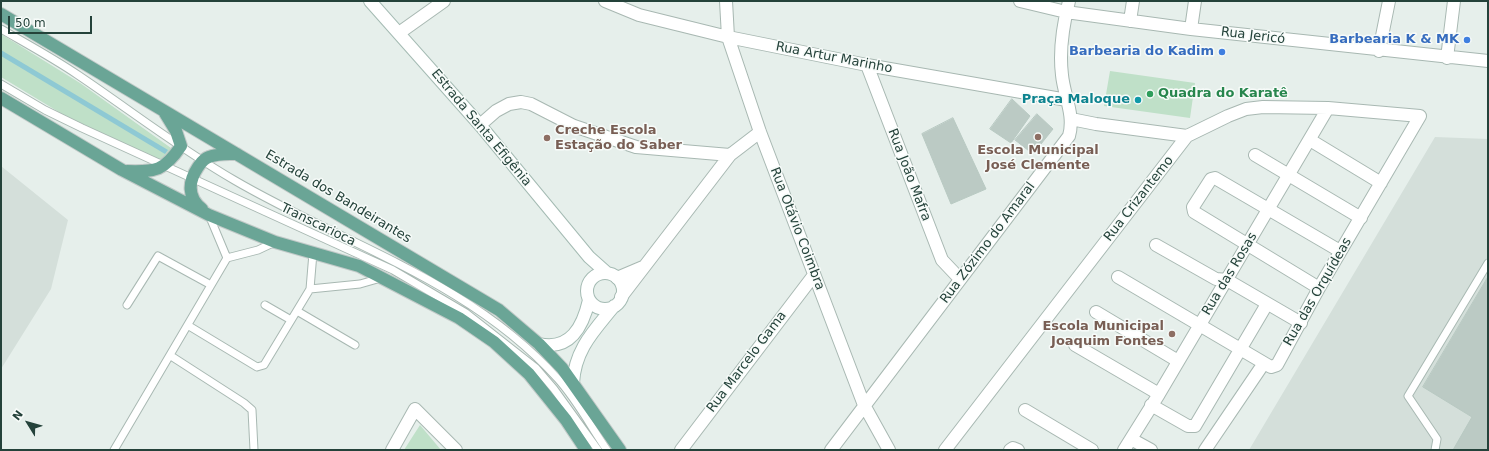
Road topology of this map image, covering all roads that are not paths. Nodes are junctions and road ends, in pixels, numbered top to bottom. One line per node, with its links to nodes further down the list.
1 (370, 1): 15 (street, Estrada Santa Efigênia)
2 (444, 1): 15 (street)
3 (605, 1): 16 (street, Rua Artur Marinho)
4 (726, 1): 16 (street, Rua Otávio Coimbra)
5 (1020, 1): 10 (street, Rua Jericó)
6 (1134, 1): 12 (street)
7 (1195, 1): 14 (street)
8 (1389, 1): 17 (street)
9 (1454, 1): 18 (street)
10 (1067, 7): 12 (street, Rua Jericó); 23 (street)
11 (1, 14): 25 (main road, Estrada dos Bandeirantes)
12 (1130, 21): 14 (street, Rua Jericó)
13 (1, 29): 32 (lane, Transcarioca)
14 (1191, 29): 17 (street, Rua Jericó)
15 (399, 33): 28 (street, Estrada Santa Efigênia)
16 (728, 37): 20 (street, Rua Artur Marinho); 29 (street, Rua Otávio Coimbra)
17 (1379, 51): 18 (street, Rua Jericó)
18 (1446, 58): 19 (street, Rua Jericó)
19 (1488, 61)
20 (867, 65): 23 (street, Rua Artur Marinho); 58 (street, Rua João Mafra)
21 (1, 84): 37 (lane, Transcarioca)
22 (1, 98): 38 (main road)
23 (1067, 100): 27 (street)
24 (1328, 108): 26 (street, Rua Crizantemo); 30 (street, Rua Crizantemo); 31 (street, Rua das Rosas)
25 (164, 110): 32 (main road); 33 (main road, Estrada dos Bandeirantes)
26 (1420, 116): 41 (street, Rua das Orquídeas)
27 (1072, 119): 30 (street); 58 (street, Rua Zózimo do Amaral)
28 (480, 124): 34 (street); 50 (street, Estrada Santa Efigênia)
29 (760, 132): 34 (street); 55 (street, Rua Otávio Coimbra)
30 (1188, 136): 99 (street, Rua Crizantemo)
31 (1310, 140): 39 (street, Rua das Rosas); 41 (street)
32 (181, 146): 36 (lane, Transcarioca); 37 (main road)
33 (238, 154): 36 (main road); 75 (main road, Estrada dos Bandeirantes)
34 (730, 155): 53 (street)
35 (1255, 155): 39 (street)
36 (203, 160): 40 (main road); 94 (lane, Transcarioca)
37 (166, 166): 38 (main road); 40 (lane, Transcarioca)
38 (122, 170): 43 (main road)
39 (1289, 175): 42 (street, Rua das Rosas); 44 (street)
40 (192, 178): 43 (main road); 93 (lane, Transcarioca)
41 (1381, 183): 44 (street, Rua das Orquídeas)
42 (1269, 210): 46 (street, Rua das Rosas); 46 (street); 48 (street)
43 (209, 215): 45 (main road); 51 (lane)
44 (1361, 218): 48 (street, Rua das Orquídeas)
45 (275, 242): 49 (main road); 51 (lane)
46 (1248, 244): 59 (street, Rua das Rosas); 63 (street)
47 (1156, 245): 59 (street)
48 (1340, 251): 63 (street, Rua das Orquídeas)
49 (313, 253): 56 (main road); 62 (lane)
50 (589, 257): 54 (street, Estrada Santa Efigênia); 60 (street)
51 (227, 258): 61 (lane)
52 (1488, 263): 106 (lane)
53 (643, 267): 54 (street); 65 (street)
54 (612, 275): 60 (street); 65 (street)
55 (814, 275): 84 (street, Rua Otávio Coimbra); 96 (street, Rua Marcelo Gama)
56 (383, 277): 62 (lane); 92 (main road)
57 (1118, 277): 73 (street)
58 (960, 279): 84 (street, Rua Zózimo do Amaral)
59 (1227, 280): 66 (street); 73 (street, Rua das Rosas)
60 (589, 283): 64 (street)
61 (211, 286): 67 (lane); 74 (lane)
62 (310, 288): 69 (lane)
63 (1319, 288): 72 (street, Rua das Orquídeas)
64 (589, 300): 65 (street); 75 (street)
65 (618, 301): 82 (street)
66 (1267, 304): 72 (street); 78 (street)
67 (127, 305)
68 (265, 305): 71 (lane)
69 (297, 311): 71 (lane); 76 (lane)
70 (1096, 312): 80 (street)
71 (291, 320): 74 (lane)
72 (1301, 323): 81 (street, Rua das Orquídeas)
73 (1200, 324): 78 (street); 80 (street, Rua das Rosas)
74 (189, 326): 79 (lane)
75 (539, 344): 82 (main road, Estrada dos Bandeirantes)
76 (355, 345)
77 (1075, 345): 83 (street)
78 (1240, 349): 81 (street); 85 (street)
79 (171, 356): 88 (lane); 89 (lane)
80 (1178, 361): 83 (street, Rua das Rosas)
81 (1264, 363): 105 (street)
82 (573, 383): 95 (main road, Estrada dos Bandeirantes)
83 (1159, 394): 85 (street, Rua das Rosas)
84 (864, 404): 97 (street, Rua Zózimo do Amaral); 98 (street, Rua Otávio Coimbra)
85 (1151, 405): 87 (street, Rua das Rosas)
86 (1025, 410): 102 (street)
87 (1131, 438): 103 (street, Rua das Rosas); 104 (street)
88 (114, 450)
89 (254, 450)
90 (392, 450): 91 (street)
91 (456, 450)
92 (586, 450)
93 (598, 450)
94 (607, 450)
95 (620, 450)
96 (681, 450)
97 (831, 450)
98 (889, 450)
99 (946, 450)
100 (1010, 450): 101 (street)
101 (1018, 450)
102 (1092, 450)
103 (1124, 450)
104 (1150, 450)
105 (1205, 450)
106 (1435, 450)

